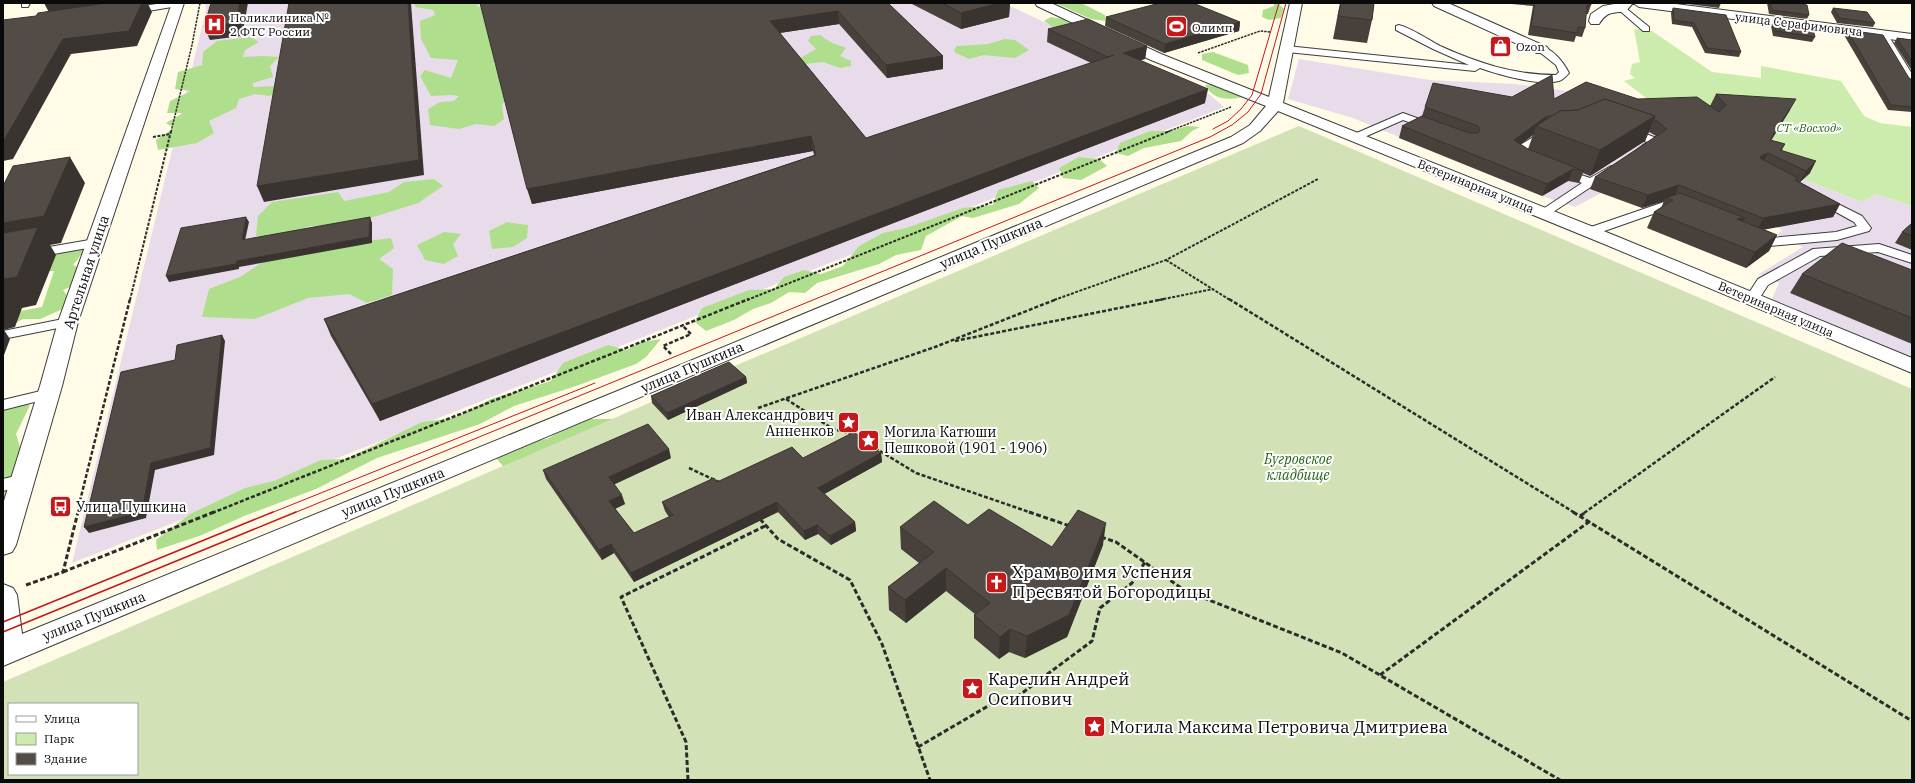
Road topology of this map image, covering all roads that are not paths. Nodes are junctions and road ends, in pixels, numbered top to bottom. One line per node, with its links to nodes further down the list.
1 (178, 3): 7 (lane); 30 (street, Артельная улица)
2 (1041, 3): 17 (street, Ветеринарная улица)
3 (1296, 3): 13 (street, улица Пушкина)
4 (1438, 3): 14 (street)
5 (1639, 3): 11 (street, улица Серафимовича)
6 (1624, 5): 8 (street); 10 (lane)
7 (125, 12)
8 (1595, 22)
9 (1399, 28): 15 (lane)
10 (1646, 29)
11 (1884, 34): 12 (street, улица Серафимовича); 16 (lane)
12 (1912, 38)
13 (1287, 49): 15 (lane); 17 (street, улица Пушкина)
14 (1542, 50): 15 (lane)
15 (1490, 70)
16 (1912, 82)
17 (1275, 105): 21 (street, Ветеринарная улица); 43 (street, улица Пушкина)
18 (1617, 126): 24 (lane)
19 (1440, 130): 21 (lane)
20 (1556, 132): 22 (lane)
21 (1356, 137): 27 (street, Ветеринарная улица)
22 (1535, 161)
23 (1549, 166): 24 (lane)
24 (1591, 182): 27 (lane)
25 (1810, 194): 28 (lane)
26 (1694, 211): 29 (lane)
27 (1543, 213): 29 (street, Ветеринарная улица)
28 (1742, 231)
29 (1589, 232): 33 (street, Ветеринарная улица)
30 (95, 243): 31 (lane); 34 (street, Артельная улица)
31 (3, 259)
32 (1912, 260): 33 (lane)
33 (1752, 299): 36 (street, Ветеринарная улица)
34 (68, 322): 35 (lane); 37 (street, Артельная улица)
35 (3, 335)
36 (1912, 366)
37 (49, 394): 38 (lane); 39 (street, Артельная улица)
38 (3, 405)
39 (23, 480): 40 (lane); 41 (street, Артельная улица)
40 (3, 485)
41 (3, 545)
42 (13, 591): 43 (street)
43 (6, 652)

